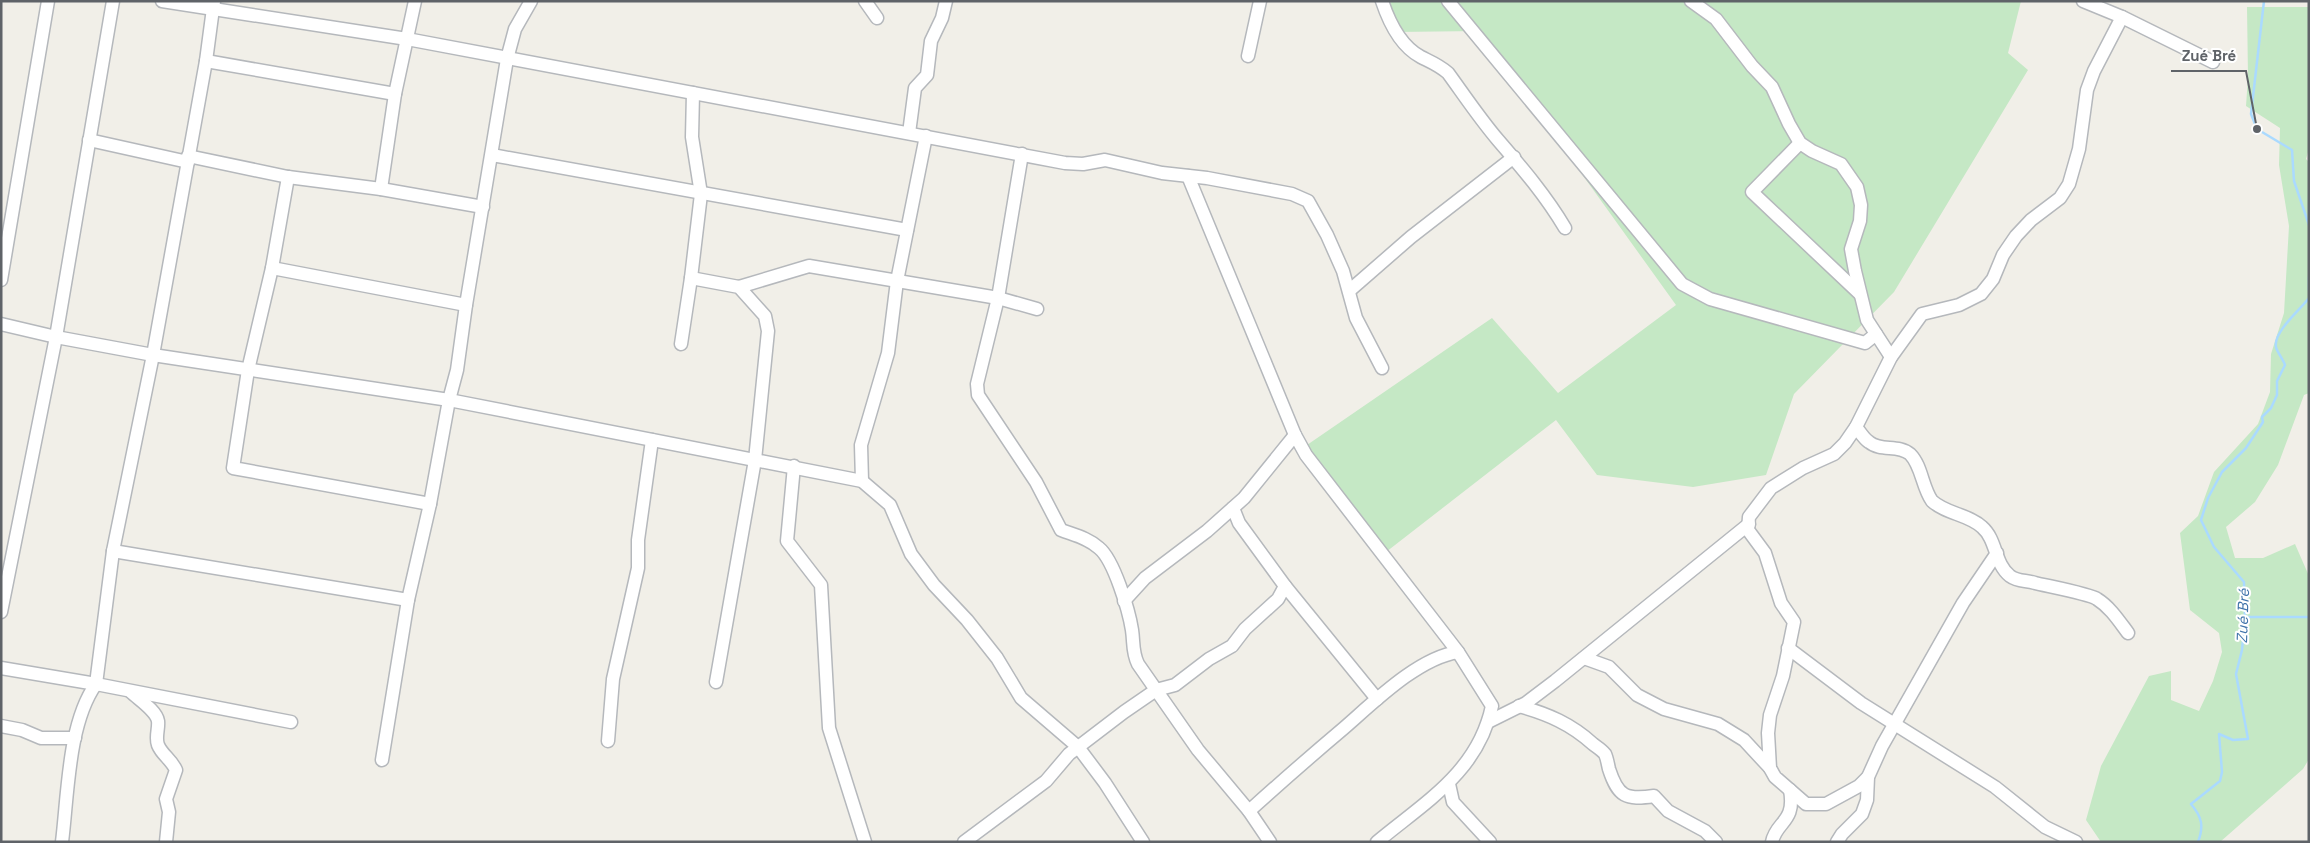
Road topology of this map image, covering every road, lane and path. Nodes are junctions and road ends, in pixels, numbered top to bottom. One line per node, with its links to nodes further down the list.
1 (48, 1): 40 (street)
2 (114, 1): 25 (street)
3 (162, 1): 13 (street)
4 (415, 1): 16 (street)
5 (531, 1): 18 (street)
6 (865, 1): 15 (street)
7 (946, 1): 23 (street)
8 (1260, 1): 17 (street)
9 (1382, 1): 29 (street)
10 (1448, 1): 49 (street)
11 (1691, 1): 26 (street)
12 (2083, 1): 14 (street)
13 (214, 6): 16 (street); 19 (street)
14 (2122, 17): 20 (street); 53 (street)
15 (877, 18)
16 (407, 40): 18 (street); 22 (street)
17 (1248, 56)
18 (507, 59): 21 (street); 28 (street)
19 (206, 61): 22 (street); 30 (street)
20 (2213, 62)
21 (693, 93): 23 (street); 34 (street)
22 (396, 94): 33 (street)
23 (909, 132): 24 (street)
24 (926, 136): 27 (street); 37 (street)
25 (88, 140): 30 (street); 50 (street)
26 (1800, 142): 44 (street); 44 (street)
27 (1022, 154): 31 (street); 45 (street)
28 (492, 155): 34 (street); 35 (street)
29 (1514, 157): 36 (street); 43 (street)
30 (188, 159): 32 (street); 52 (street)
31 (1188, 176): 43 (street); 58 (street)
32 (288, 177): 33 (street); 38 (street)
33 (381, 189): 35 (street)
34 (701, 194): 37 (street); 39 (street)
35 (483, 207): 46 (street)
36 (1565, 228)
37 (907, 230): 41 (street)
38 (272, 268): 46 (street); 55 (street)
39 (691, 278): 42 (street); 51 (street)
40 (1, 280)
41 (896, 281): 42 (street); 45 (street); 62 (street)
42 (738, 286): 60 (street)
43 (1349, 291): 54 (street)
44 (1862, 296): 49 (street)
45 (998, 298): 47 (street); 70 (street)
46 (466, 305): 56 (street)
47 (1037, 309)
48 (1, 324): 50 (street)
49 (1876, 334): 53 (street)
50 (56, 337): 52 (street); 71 (street)
51 (681, 344)
52 (153, 355): 55 (street); 66 (street)
53 (1891, 357): 57 (street)
54 (1382, 368)
55 (248, 370): 56 (street); 63 (street)
56 (449, 400): 59 (street); 63 (street)
57 (1856, 427): 65 (street); 67 (street)
58 (1295, 435): 64 (street); 74 (street)
59 (652, 440): 60 (street); 88 (street)
60 (755, 460): 61 (street); 77 (street)
61 (794, 466): 62 (street); 98 (street)
62 (862, 481): 89 (street)
63 (430, 504): 69 (street)
64 (1233, 508): 68 (street); 70 (street)
65 (1749, 524): 73 (street); 75 (street)
66 (113, 551): 69 (street); 78 (street)
67 (1997, 553): 72 (street); 85 (street)
68 (1285, 586): 79 (street); 81 (street)
69 (408, 600): 90 (street)
70 (1124, 601): 79 (street)
71 (1, 612)
72 (2128, 633)
73 (1788, 648): 85 (street); 91 (street)
74 (1458, 652): 81 (street); 84 (street)
75 (1584, 658): 82 (street); 91 (street)
76 (1, 668): 78 (street)
77 (716, 682)
78 (96, 684): 80 (street); 87 (street)
79 (1156, 690): 89 (street); 95 (street)
80 (131, 692): 83 (street); 97 (street)
81 (1377, 699): 95 (street)
82 (1519, 706): 84 (street); 104 (street)
83 (291, 722)
84 (1488, 722): 93 (street)
85 (1894, 724): 92 (street); 107 (street)
86 (1, 726): 87 (street)
87 (75, 738): 96 (street)
88 (608, 741)
89 (1078, 747): 99 (street); 100 (street)
90 (382, 760)
91 (1770, 768): 94 (street)
92 (1868, 777): 94 (street); 106 (street)
93 (1449, 784): 102 (street); 103 (street)
94 (1790, 790): 105 (street)
95 (1249, 811): 101 (street)
96 (62, 842)
97 (166, 842)
98 (865, 842)
99 (964, 842)
100 (1143, 842)
101 (1270, 842)
102 (1377, 842)
103 (1490, 842)
104 (1716, 842)
105 (1772, 842)
106 (1838, 842)
107 (2076, 842)

